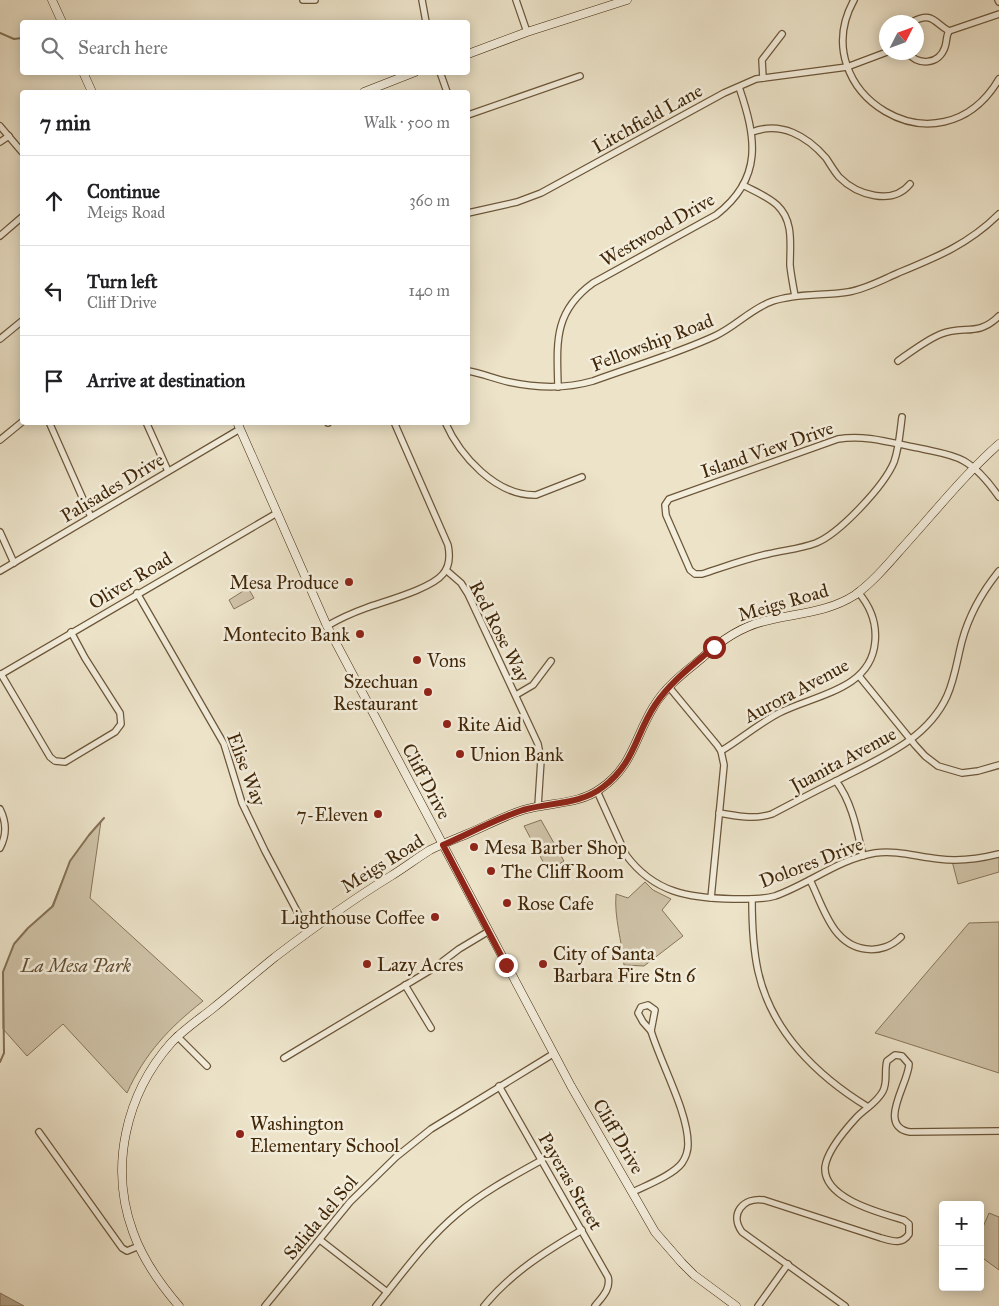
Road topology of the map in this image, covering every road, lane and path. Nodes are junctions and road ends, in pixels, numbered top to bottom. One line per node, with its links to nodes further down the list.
1 (52, 0): 10 (main road)
2 (303, 0): 3 (street)
3 (315, 0)
4 (422, 0): 11 (street)
5 (516, 0): 13 (street)
6 (627, 0): 13 (main road)
7 (854, 0): 18 (street)
8 (999, 14): 12 (street)
9 (924, 18): 12 (street)
10 (61, 20)
11 (426, 20)
12 (949, 31): 17 (street)
13 (527, 32): 15 (main road)
14 (782, 34): 23 (street)
15 (470, 53)
16 (879, 55): 18 (street, Litchfield Lane)
17 (916, 60)
18 (847, 67): 23 (street, Litchfield Lane); 24 (street)
19 (85, 75): 26 (main road)
20 (407, 75): 27 (main road)
21 (441, 75): 28 (street)
22 (580, 76): 29 (street)
23 (763, 78): 25 (street, Litchfield Lane)
24 (999, 79)
25 (739, 87): 31 (street, Westwood Drive); 37 (street, Litchfield Lane)
26 (91, 90)
27 (369, 90)
28 (446, 90)
29 (470, 114)
30 (0, 126): 32 (street)
31 (752, 132): 35 (street); 36 (street, Westwood Drive)
32 (8, 136): 33 (street); 34 (street)
33 (0, 142)
34 (20, 150)
35 (910, 184)
36 (743, 185): 41 (street); 47 (street, Westwood Drive)
37 (470, 213)
38 (999, 214): 41 (street, Fellowship Road)
39 (20, 219): 40 (street)
40 (0, 236)
41 (795, 296): 47 (street, Fellowship Road)
42 (999, 316): 45 (street)
43 (20, 323): 44 (street)
44 (0, 338)
45 (898, 361)
46 (470, 371): 47 (street, Fellowship Road)
47 (558, 387)
48 (902, 417): 56 (street)
49 (20, 424): 55 (street)
50 (50, 425): 63 (street)
51 (147, 425): 59 (street)
52 (395, 425): 66 (street, Red Rose Way)
53 (447, 425): 60 (street)
54 (239, 426): 59 (street, Palisades Drive); 62 (main road, Cliff Drive)
55 (0, 440)
56 (898, 444): 56 (street, Island View Drive); 58 (street, Island View Drive)
57 (999, 444): 58 (main road, Meigs Road)
58 (974, 469): 61 (street); 69 (main road, Meigs Road)
59 (168, 471): 63 (street, Palisades Drive)
60 (582, 477)
61 (999, 497)
62 (277, 513): 70 (street, Oliver Road); 71 (main road, Cliff Drive)
63 (91, 517): 65 (street, Palisades Drive)
64 (0, 532): 65 (street)
65 (14, 563): 67 (street, Palisades Drive)
66 (446, 570): 71 (street); 77 (street, Red Rose Way)
67 (0, 571)
68 (999, 571): 78 (street, Juanita Avenue)
69 (858, 592): 75 (street, Aurora Avenue); 76 (main road, Meigs Road)
70 (137, 593): 72 (street, Oliver Road); 94 (street, Elise Way)
71 (327, 626): 86 (main road, Cliff Drive)
72 (71, 632): 74 (street, Oliver Road); 74 (street)
73 (550, 661): 77 (street)
74 (0, 674)
75 (859, 676): 78 (street); 79 (street, Aurora Avenue)
76 (669, 687): 79 (street); 82 (main road, Meigs Road)
77 (516, 696): 83 (street, Red Rose Way)
78 (910, 740): 80 (street); 81 (street, Juanita Avenue)
79 (721, 751): 85 (street)
80 (999, 765)
81 (836, 780): 85 (street, Juanita Avenue); 89 (street)
82 (597, 792): 83 (main road, Meigs Road); 91 (street, Dolores Drive)
83 (538, 806): 86 (main road, Meigs Road)
84 (0, 810): 87 (street)
85 (719, 813): 91 (street)
86 (443, 845): 93 (main road, Cliff Drive); 94 (main road, Meigs Road)
87 (0, 848)
88 (999, 854): 89 (street, Dolores Drive)
89 (863, 856): 90 (street, Dolores Drive)
90 (810, 880): 92 (street, Dolores Drive); 95 (street)
91 (711, 898): 92 (street, Dolores Drive)
92 (752, 899): 104 (street)
93 (489, 931): 96 (street); 100 (main road, Cliff Drive)
94 (308, 932): 99 (main road, Meigs Road)
95 (902, 937)
96 (405, 985): 97 (street); 101 (street)
97 (431, 1028)
98 (651, 1031): 108 (street)
99 (177, 1036): 102 (street); 111 (main road, Meigs Road)
100 (553, 1054): 103 (street, Salida del Sol); 108 (main road, Cliff Drive)
101 (284, 1058)
102 (207, 1066)
103 (499, 1086): 107 (street, Payeras Street); 110 (street, Salida del Sol)
104 (868, 1106): 105 (street); 112 (street)
105 (999, 1131)
106 (39, 1132): 111 (street)
107 (542, 1160): 109 (street, Payeras Street); 113 (street)
108 (633, 1192): 119 (main road, Cliff Drive)
109 (582, 1230): 117 (street); 118 (street, Payeras Street)
110 (320, 1240): 113 (street); 115 (street, Salida del Sol)
111 (139, 1246): 114 (main road, Meigs Road)
112 (788, 1264): 120 (street); 121 (street)
113 (387, 1292): 116 (street)
114 (179, 1306)
115 (265, 1306)
116 (376, 1306)
117 (484, 1306)
118 (595, 1306)
119 (736, 1306)
120 (758, 1306)
121 (845, 1306)

